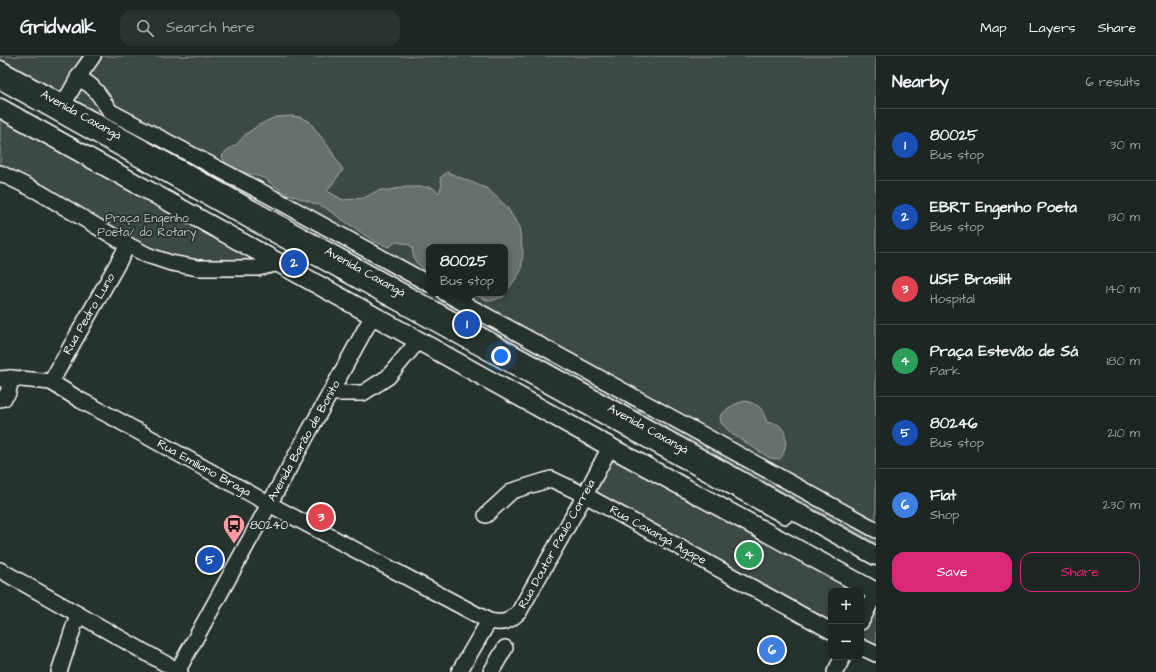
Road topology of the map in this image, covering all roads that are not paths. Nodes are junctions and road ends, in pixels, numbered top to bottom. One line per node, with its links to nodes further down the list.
1 (93, 56): 3 (street)
2 (0, 70): 6 (main road, Avenida Caxangá)
3 (78, 77): 6 (street); 11 (street)
4 (0, 81): 25 (street)
5 (0, 100): 27 (street)
6 (63, 105): 24 (main road, Avenida Caxangá)
7 (0, 108): 10 (main road)
8 (0, 173): 9 (street)
9 (128, 245): 10 (street); 16 (street, Rua Pedro Luno)
10 (280, 263): 13 (main road)
11 (426, 282)
12 (450, 296): 23 (street)
13 (373, 315): 14 (main road); 17 (street, Avenida Barão de Bonito)
14 (419, 340): 17 (street); 19 (main road)
15 (6, 379): 16 (street, Rua Emiliano Braga); 18 (street)
16 (50, 382): 21 (street, Rua Emiliano Braga)
17 (331, 393): 21 (street, Avenida Barão de Bonito)
18 (0, 399)
19 (610, 447): 20 (street, Rua Doutor Paulo Correia); 28 (main road)
20 (585, 495): 22 (street, Rua Caxangá Ágape); 31 (street, Rua Doutor Paulo Correia); 32 (street, Rua Caxangá Ágape)
21 (268, 504): 31 (street, Rua Emiliano Braga); 38 (street, Avenida Barão de Bonito)
22 (486, 515)
23 (876, 530)
24 (876, 556)
25 (876, 565)
26 (0, 570): 29 (street)
27 (876, 585)
28 (876, 592): 30 (street)
29 (78, 614): 37 (street); 38 (street)
30 (864, 616)
31 (489, 621): 39 (street)
32 (828, 629)
33 (505, 648): 40 (street)
34 (864, 648): 35 (street)
35 (876, 654)
36 (841, 660): 41 (street)
37 (59, 672)
38 (178, 672)
39 (459, 672)
40 (491, 672)
41 (835, 672)

